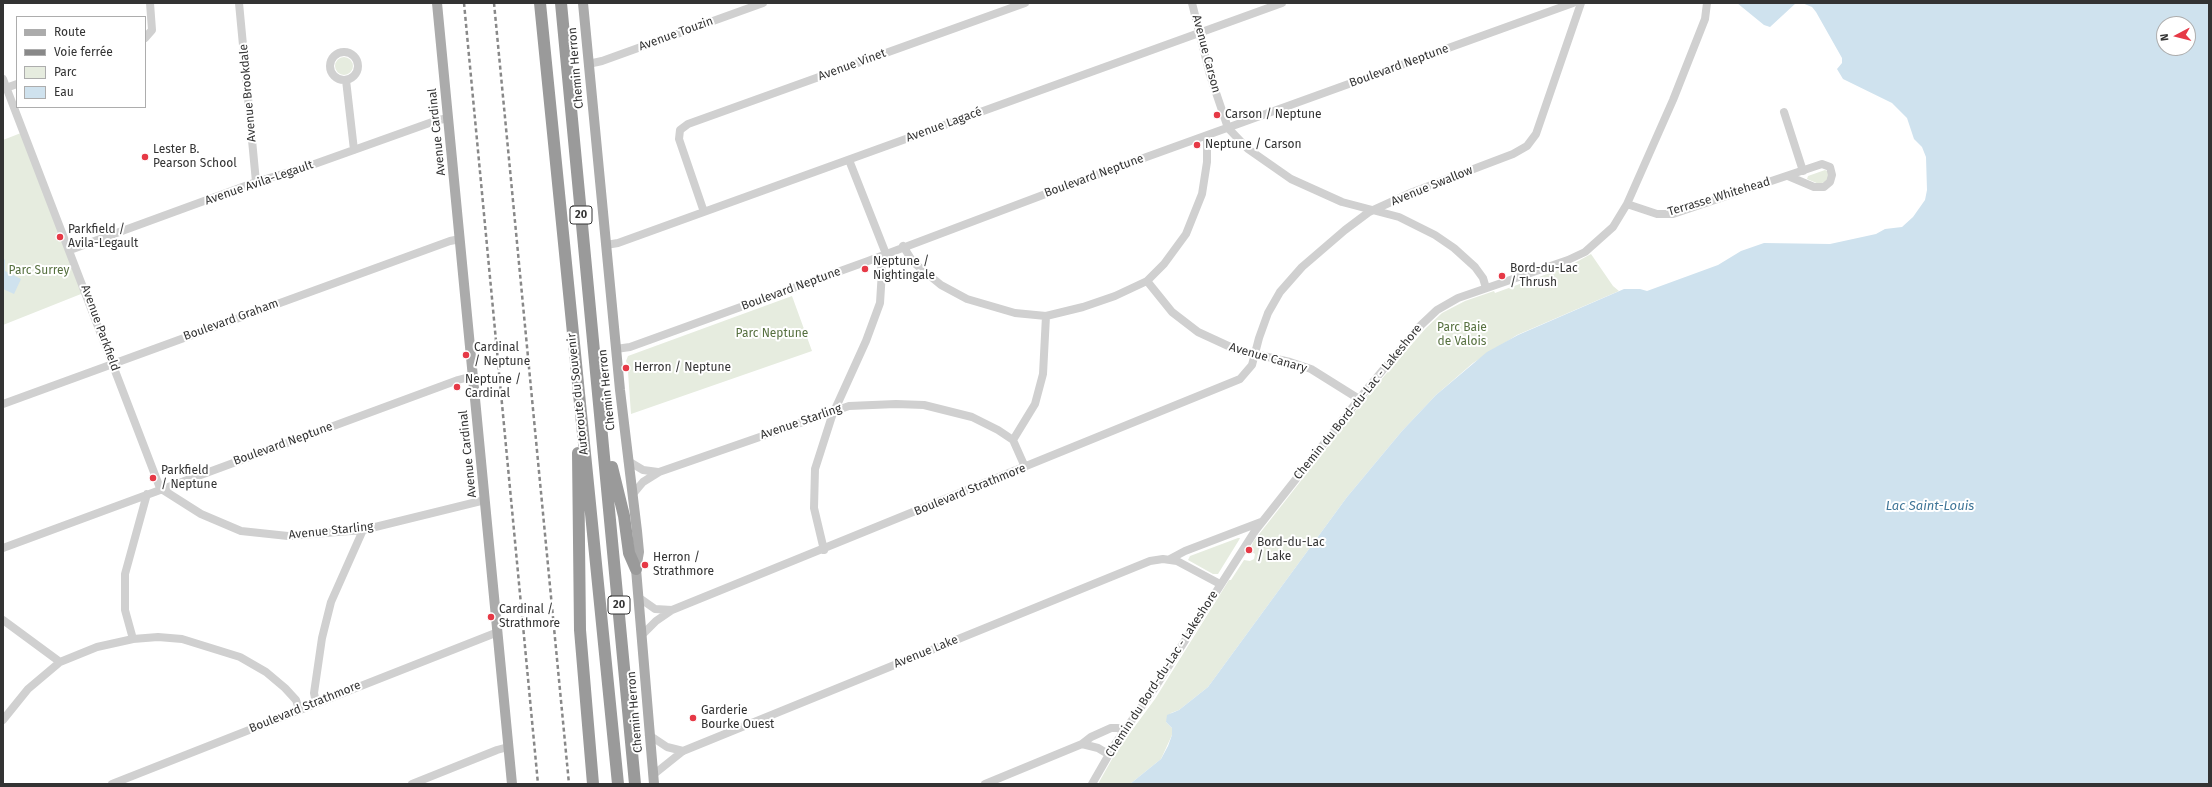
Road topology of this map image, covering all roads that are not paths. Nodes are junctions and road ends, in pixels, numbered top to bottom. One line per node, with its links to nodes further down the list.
1 (150, 3): 15 (street)
2 (240, 3): 29 (street, Avenue Brookdale)
3 (437, 3): 22 (main road, Avenue Cardinal)
4 (540, 3): 46 (highway, Autoroute du Souvenir / 20)
5 (561, 3): 49 (highway, Autoroute du Souvenir / 20)
6 (583, 3): 16 (main road, Chemin Herron)
7 (763, 3): 16 (street, Avenue Touzin)
8 (1025, 3): 32 (street, Avenue Vinet)
9 (1192, 3): 14 (street, Avenue Carson)
10 (1282, 3): 14 (street, Avenue Lagacé)
11 (1573, 3): 23 (street, Boulevard Neptune)
12 (1581, 3): 31 (street, Avenue Swallow)
13 (1708, 3): 30 (street, Chemin du Bord-du-Lac - Lakeshore)
14 (1198, 33): 23 (street, Avenue Carson); 26 (street, Avenue Lagacé)
15 (146, 37)
16 (588, 64): 34 (main road, Chemin Herron)
17 (3, 79): 20 (street, Avenue Parkfield)
18 (346, 80): 25 (street)
19 (16, 84): 20 (street)
20 (4, 88): 36 (street, Avenue Parkfield)
21 (1784, 112): 27 (street)
22 (448, 118): 25 (street, Avenue Avila-Legault); 33 (main road, Avenue Cardinal)
23 (1228, 128): 24 (street, Boulevard Neptune); 31 (street)
24 (1207, 136): 35 (street, Boulevard Neptune); 38 (street)
25 (354, 150): 29 (street, Avenue Avila-Legault)
26 (848, 160): 32 (street, Avenue Lagacé); 37 (street)
27 (1802, 171): 28 (street, Terrasse Whitehead); 28 (street, Terrasse Whitehead)
28 (1788, 176): 30 (street, Terrasse Whitehead)
29 (256, 182): 36 (street, Avenue Avila-Legault)
30 (1627, 204): 39 (street, Chemin du Bord-du-Lac - Lakeshore)
31 (1373, 210): 39 (street); 42 (street, Avenue Swallow)
32 (704, 212): 34 (street, Avenue Lagacé)
33 (460, 239): 43 (street, Boulevard Graham); 44 (main road, Avenue Cardinal)
34 (606, 246): 41 (main road, Chemin Herron)
35 (903, 246): 37 (street, Boulevard Neptune); 40 (street)
36 (70, 250): 43 (street, Avenue Parkfield)
37 (882, 255): 41 (street, Boulevard Neptune); 48 (street)
38 (1147, 281): 40 (street); 42 (street, Avenue Canary)
39 (1486, 288): 45 (street, Chemin du Bord-du-Lac - Lakeshore)
40 (1046, 316): 50 (street)
41 (616, 350): 51 (main road, Chemin Herron)
42 (1254, 354): 45 (street, Avenue Canary); 52 (street, Boulevard Strathmore)
43 (112, 364): 47 (street, Boulevard Graham); 54 (street, Avenue Parkfield)
44 (473, 376): 54 (street, Boulevard Neptune); 57 (main road, Avenue Cardinal)
45 (1358, 399): 58 (street, Chemin du Bord-du-Lac - Lakeshore)
46 (578, 400): 85 (highway); 86 (highway, Autoroute du Souvenir / 20)
47 (3, 404)
48 (835, 410): 50 (street, Avenue Starling); 53 (street, Avenue Starling); 61 (street)
49 (602, 427): 63 (highway); 87 (highway, Autoroute du Souvenir / 20)
50 (1013, 440): 52 (street)
51 (628, 461): 53 (street); 56 (main road, Chemin Herron)
52 (1025, 467): 61 (street, Boulevard Strathmore)
53 (659, 472): 56 (street, Avenue Starling)
54 (160, 488): 55 (street, Boulevard Neptune); 59 (street, Avenue Starling)
55 (148, 494): 60 (street, Boulevard Neptune); 70 (street)
56 (633, 494): 63 (main road, Chemin Herron)
57 (486, 500): 59 (street, Avenue Starling); 68 (main road, Avenue Cardinal)
58 (1261, 522): 62 (street, Avenue Lake); 64 (street, Chemin du Bord-du-Lac - Lakeshore)
59 (363, 530): 72 (street)
60 (3, 548)
61 (824, 550): 66 (street, Boulevard Strathmore)
62 (1170, 559): 64 (street); 79 (street, Avenue Lake)
63 (636, 569): 65 (main road, Chemin Herron)
64 (1220, 584): 75 (street, Chemin du Bord-du-Lac - Lakeshore)
65 (638, 597): 66 (street); 69 (main road, Chemin Herron)
66 (672, 610): 69 (street, Boulevard Strathmore)
67 (3, 620): 71 (street)
68 (498, 632): 72 (street, Boulevard Strathmore); 78 (main road, Avenue Cardinal)
69 (642, 635): 76 (main road, Chemin Herron)
70 (133, 639): 71 (street); 73 (street)
71 (60, 662): 74 (street)
72 (316, 703): 73 (street, Boulevard Strathmore)
73 (299, 709): 82 (street, Boulevard Strathmore)
74 (3, 720)
75 (1124, 732): 77 (street); 80 (street, Chemin du Bord-du-Lac - Lakeshore)
76 (650, 735): 79 (street); 81 (main road, Chemin Herron)
77 (1082, 744): 80 (street); 88 (street)
78 (508, 747): 83 (street); 84 (main road, Avenue Cardinal)
79 (683, 751): 81 (street, Avenue Lake)
80 (1108, 754): 89 (street, Chemin du Bord-du-Lac - Lakeshore)
81 (653, 779)
82 (112, 784)
83 (412, 784)
84 (512, 784)
85 (593, 784)
86 (618, 784)
87 (635, 784)
88 (985, 784)
89 (1092, 784)

